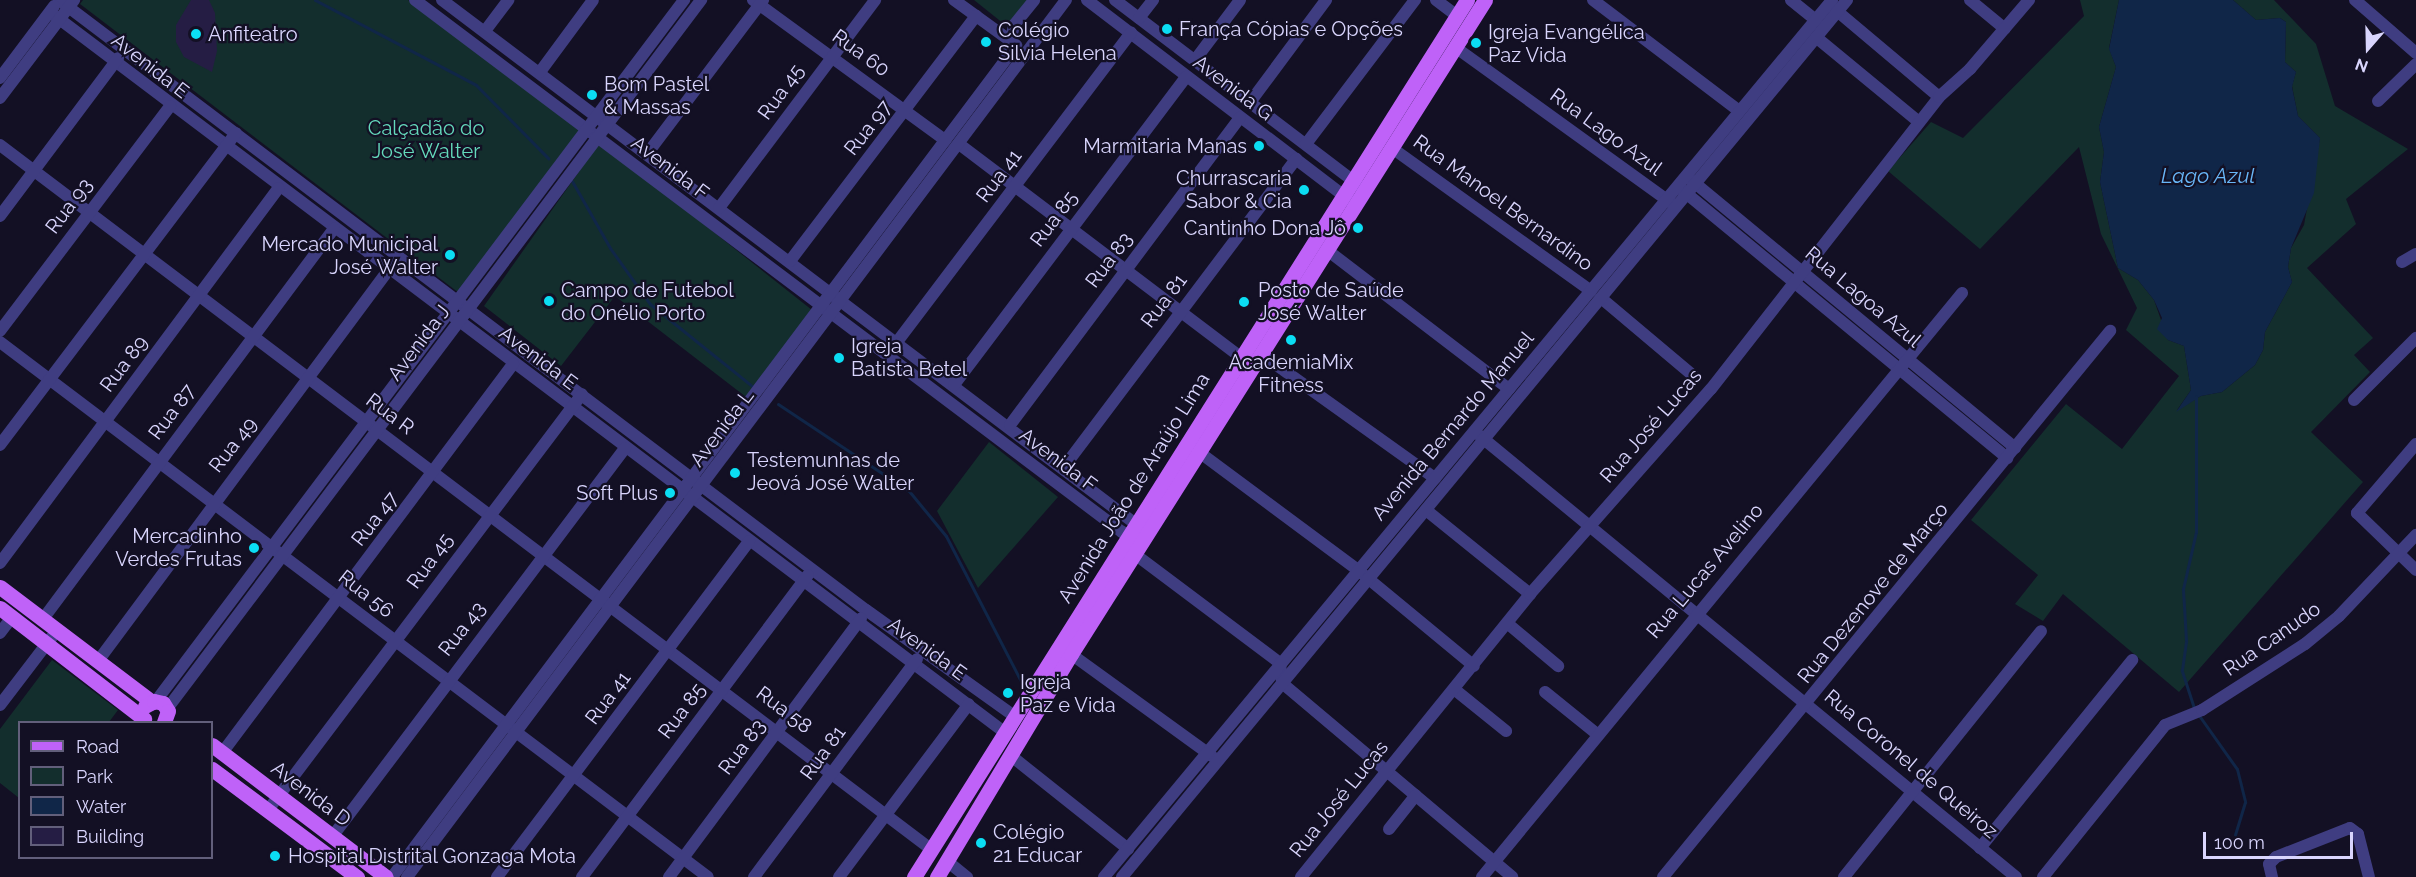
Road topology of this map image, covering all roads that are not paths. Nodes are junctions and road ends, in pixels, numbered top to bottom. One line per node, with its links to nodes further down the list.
1 (442, 0): 35 (street, Avenida F)
2 (508, 0): 35 (street)
3 (593, 0): 47 (street)
4 (684, 0): 58 (street, Avenida J)
5 (700, 0): 62 (street, Avenida J)
6 (875, 0): 43 (street, Rua 45)
7 (954, 0): 30 (street)
8 (1034, 0): 38 (street, Avenida L)
9 (1066, 0): 41 (street, Avenida L)
10 (1087, 0): 36 (street, Avenida G)
11 (1115, 0): 32 (street, Avenida G)
12 (1152, 0): 32 (street)
13 (1240, 0): 44 (street)
14 (1326, 0): 53 (street)
15 (1415, 0): 69 (street)
16 (1436, 0): 31 (street)
17 (1467, 0): 31 (main road, Avenida João de Araújo Lima)
18 (1485, 0): 39 (main road, Avenida João de Araújo Lima)
19 (1593, 0): 57 (street)
20 (1791, 0): 33 (street)
21 (1847, 0): 28 (street, Avenida Bernardo Manuel)
22 (1970, 0): 34 (street)
23 (2029, 0): 34 (street, Rua José Lucas)
24 (2355, 0): 42 (street)
25 (419, 1): 63 (street, Avenida F)
26 (65, 2): 29 (street); 40 (street, Avenida E)
27 (758, 2): 43 (street, Rua 60); 73 (street)
28 (1835, 6): 33 (street, Avenida Bernardo Manuel); 37 (street, Avenida Bernardo Manuel); 51 (street)
29 (54, 16): 45 (street, Avenida E); 49 (street); 52 (street)
30 (976, 16): 38 (street); 56 (street, Rua 97)
31 (1457, 16): 77 (main road, Avenida João de Araújo Lima)
32 (1139, 18): 44 (street, Avenida G)
33 (1816, 20): 50 (street, Avenida Bernardo Manuel)
34 (2005, 29): 51 (street, Rua José Lucas)
35 (485, 31): 47 (street, Avenida F)
36 (1131, 33): 48 (street, Avenida G); 78 (street, Rua 41)
37 (1817, 38): 50 (street, Avenida Bernardo Manuel); 60 (street)
38 (1012, 42): 41 (street); 61 (street, Avenida L)
39 (1455, 47): 72 (main road, Avenida João de Araújo Lima); 83 (street, Rua Lago Azul)
40 (125, 49): 45 (street); 65 (street, Avenida E)
41 (1026, 52): 64 (street, Avenida L)
42 (2416, 53)
43 (832, 55): 56 (street, Rua 60); 85 (street, Rua 45)
44 (1195, 60): 53 (street, Avenida G)
45 (115, 63): 55 (street, Avenida E); 75 (street)
46 (2416, 64): 54 (street)
47 (540, 72): 58 (street, Avenida F)
48 (1186, 77): 59 (street, Avenida G); 89 (street, Rua 85)
49 (0, 78)
50 (1768, 86): 57 (street, Avenida Bernardo Manuel); 76 (street, Avenida Bernardo Manuel)
51 (1939, 97): 60 (street, Rua José Lucas)
52 (0, 98)
53 (1251, 101): 69 (street, Avenida G)
54 (2378, 102)
55 (170, 106): 71 (street, Avenida E); 86 (street, Rua 93)
56 (906, 111): 67 (street, Rua 60); 94 (street, Rua 97)
57 (1739, 111): 76 (street, Avenida Bernardo Manuel)
58 (596, 115): 62 (street, Avenida F); 63 (street, Avenida J)
59 (1240, 118): 74 (street, Avenida G); 97 (street, Rua 83)
60 (1919, 122): 98 (street, Rua José Lucas)
61 (958, 123): 64 (street); 67 (street, Avenida L)
62 (608, 125): 66 (street, Avenida J); 73 (street, Avenida F)
63 (586, 129): 66 (street, Avenida F); 105 (street, Avenida J)
64 (968, 132): 68 (street, Avenida L)
65 (236, 133): 71 (street); 93 (street, Avenida E)
66 (599, 138): 105 (street, Avenida J); 106 (street, Avenida F)
67 (945, 140): 100 (street, Avenida L)
68 (959, 144): 78 (street); 104 (street, Avenida L)
69 (1306, 144): 77 (street, Avenida G)
70 (0, 145): 75 (street, Rua R)
71 (224, 148): 79 (street, Avenida E); 91 (street)
72 (1392, 148): 80 (main road, Avenida João de Araújo Lima); 102 (street, Rua Manoel Bernardino)
73 (647, 154): 85 (street, Avenida F)
74 (1296, 159): 82 (street, Avenida G); 108 (street, Rua 81)
75 (33, 171): 86 (street, Rua R); 87 (street)
76 (1690, 179): 81 (street, Avenida Bernardo Manuel); 98 (street, Rua Lagoa Azul)
77 (1353, 180): 80 (street, Avenida G); 82 (main road, Avenida João de Araújo Lima)
78 (1016, 187): 89 (street); 114 (street, Rua 41)
79 (278, 188): 88 (street, Avenida E); 103 (street, Rua 89)
80 (1365, 190): 84 (main road, Avenida João de Araújo Lima)
81 (1682, 190): 83 (street, Avenida Bernardo Manuel); 99 (street, Rua Lagoa Azul)
82 (1343, 196): 84 (street, Avenida G); 118 (main road, Avenida João de Araújo Lima)
83 (1671, 203): 102 (street, Avenida Bernardo Manuel)
84 (1356, 205): 90 (main road, Avenida João de Araújo Lima)
85 (719, 208): 94 (street, Avenida F)
86 (89, 213): 91 (street, Rua R); 110 (street, Rua 93)
87 (0, 216)
88 (334, 229): 96 (street, Avenida E); 112 (street, Rua 87)
89 (1071, 230): 97 (street); 126 (street, Rua 85)
90 (1327, 250): 116 (main road, Avenida João de Araújo Lima); 127 (street)
91 (144, 254): 103 (street, Rua R); 125 (street)
92 (2416, 254): 95 (street)
93 (399, 255): 96 (street, Rua 49); 105 (street, Avenida E)
94 (790, 261): 100 (street, Avenida F)
95 (2402, 262)
96 (389, 270): 109 (street, Avenida E); 122 (street, Rua 49)
97 (1124, 272): 108 (street); 134 (street, Rua 83)
98 (1803, 272): 99 (street, Rua José Lucas); 119 (street, Rua Lagoa Azul)
99 (1795, 284): 121 (street, Rua Lagoa Azul); 153 (street, Rua José Lucas)
100 (831, 292): 104 (street, Avenida F); 106 (street, Avenida L)
101 (1962, 293): 119 (street, Rua Lucas Avelino)
102 (1596, 294): 117 (street, Avenida Bernardo Manuel); 124 (street, Rua Manoel Bernardino)
103 (200, 295): 112 (street, Rua R); 132 (street, Rua 89)
104 (842, 300): 107 (street, Avenida L); 114 (street, Avenida F)
105 (464, 305): 109 (street, Avenida J); 128 (street, Avenida E)
106 (820, 306): 107 (street, Avenida F); 147 (street, Avenida L)
107 (832, 314): 147 (street, Avenida L); 157 (street, Avenida F)
108 (1179, 314): 118 (street); 144 (street, Rua 81)
109 (454, 320): 120 (street, Avenida E); 133 (street, Avenida J); 135 (street, Avenida J)
110 (0, 331)
111 (2110, 331): 142 (street, Rua Dezenove de Março)
112 (254, 335): 122 (street, Rua R); 143 (street, Rua 87)
113 (0, 342): 125 (street, Rua 56)
114 (897, 342): 126 (street, Avenida F)
115 (2414, 345): 129 (street)
116 (1261, 354): 123 (main road, Avenida João de Araújo Lima); 146 (street)
117 (1545, 355): 127 (street, Avenida Bernardo Manuel); 137 (street, Avenida Bernardo Manuel)
118 (1241, 357): 123 (main road, Avenida João de Araújo Lima)
119 (1909, 360): 121 (street, Rua Lucas Avelino); 142 (street, Rua Lagoa Azul)
120 (513, 364): 131 (street, Avenida E); 145 (street, Rua 47)
121 (1900, 371): 142 (street, Rua Lagoa Azul); 171 (street, Rua Lucas Avelino)
122 (310, 377): 133 (street, Rua R); 149 (street, Rua 49)
123 (1237, 377): 130 (main road, Avenida João de Araújo Lima)
124 (1696, 378)
125 (48, 379): 132 (street, Rua 56); 139 (street)
126 (954, 385): 134 (street, Avenida F)
127 (1509, 389): 136 (street, Avenida Bernardo Manuel)
128 (582, 394): 131 (street, Rua 45); 147 (street, Avenida E)
129 (2354, 399)
130 (1222, 401): 141 (main road, Avenida João de Araújo Lima); 152 (main road, Avenida João de Araújo Lima)
131 (571, 408): 140 (street, Avenida E); 151 (street, Rua 45)
132 (105, 421): 143 (street, Rua 56); 161 (street, Rua 89)
133 (366, 421): 135 (street, Rua R); 158 (street, Avenida J)
134 (1010, 425): 144 (street, Avenida F)
135 (377, 430): 145 (street, Rua R); 158 (street, Avenida J)
136 (1474, 431): 137 (street, Rua Coronel de Queiroz); 146 (street, Avenida Bernardo Manuel)
137 (1485, 439): 150 (street, Avenida Bernardo Manuel); 153 (street, Rua Coronel de Queiroz)
138 (2416, 444): 159 (street)
139 (0, 445)
140 (625, 448): 148 (street, Avenida E); 160 (street, Rua 43)
141 (1199, 452): 155 (main road, Avenida João de Araújo Lima); 164 (street)
142 (2011, 453): 195 (street, Rua Dezenove de Março)
143 (159, 462): 149 (street, Rua 56); 173 (street, Rua 87)
144 (1064, 467): 152 (street, Avenida F)
145 (436, 472): 151 (street, Rua R); 168 (street, Rua 47)
146 (1435, 478): 164 (street, Avenida Bernardo Manuel)
147 (699, 480): 148 (street, Avenida L); 162 (street, Avenida E)
148 (688, 494): 156 (street, Avenida E); 169 (street, Avenida L)
149 (213, 502): 158 (street, Rua 56); 185 (street, Rua 49)
150 (1426, 510): 164 (street, Avenida Bernardo Manuel); 167 (street)
151 (488, 513): 160 (street, Rua R); 179 (street, Rua 45)
152 (1138, 522): 155 (street, Avenida F); 157 (main road, Avenida João de Araújo Lima)
153 (1589, 526): 167 (street, Rua José Lucas); 171 (street, Rua Coronel de Queiroz)
154 (2416, 535): 159 (street, Rua Canudo)
155 (1146, 537): 157 (main road, Avenida João de Araújo Lima)
156 (748, 541): 165 (street, Avenida E); 181 (street, Rua 41)
157 (1129, 545): 183 (main road, Avenida João de Araújo Lima); 187 (street, Avenida F); 199 (main road, Avenida João de Araújo Lima)
158 (278, 553): 168 (street, Rua 56); 198 (street, Avenida J)
159 (2398, 554): 163 (street); 249 (street, Rua Canudo)
160 (544, 555): 169 (street, Rua R); 190 (street, Rua 43)
161 (0, 563)
162 (812, 568): 165 (street, Rua 85); 170 (street, Avenida E)
163 (2416, 570)
164 (1364, 575): 187 (street, Avenida Bernardo Manuel); 188 (street); 191 (street, Avenida Bernardo Manuel)
165 (804, 582): 174 (street, Avenida E); 192 (street, Rua 85)
166 (0, 587): 173 (main road)
167 (1530, 594): 175 (street, Rua José Lucas)
168 (339, 597): 179 (street, Rua 56); 207 (street, Rua 47)
169 (608, 602): 181 (street, Rua 58); 202 (street, Avenida L)
170 (867, 610): 174 (street, Rua 83); 182 (street, Avenida E)
171 (1696, 611): 195 (street, Rua Coronel de Queiroz); 206 (street, Rua Lucas Avelino)
172 (6, 613): 178 (street); 180 (main road)
173 (43, 619): 176 (main road)
174 (858, 623): 186 (street, Avenida E); 203 (street, Rua 83)
175 (1507, 624): 188 (street, Rua José Lucas); 189 (street)
176 (57, 630): 180 (street); 185 (main road)
177 (2041, 631): 214 (street)
178 (0, 633)
179 (395, 641): 190 (street, Rua 56); 216 (street, Rua 45)
180 (46, 644): 197 (street); 200 (main road)
181 (670, 649): 192 (street, Rua 58); 213 (street, Rua 41)
182 (923, 652): 186 (street, Rua 81); 199 (street, Avenida E)
183 (1071, 654): 208 (main road, Avenida João de Araújo Lima); 209 (street)
184 (2132, 660): 222 (street)
185 (98, 661): 198 (main road)
186 (913, 663): 196 (street, Avenida E); 212 (street, Rua 81)
187 (1280, 663): 191 (street); 209 (street, Avenida Bernardo Manuel)
188 (1474, 666): 193 (street, Rua José Lucas)
189 (1558, 666)
190 (448, 678): 202 (street, Rua 56); 221 (street, Rua 43)
191 (1282, 683): 209 (street, Avenida Bernardo Manuel); 211 (street)
192 (723, 689): 203 (street, Rua 58); 219 (street, Rua 85)
193 (1454, 689): 204 (street); 211 (street, Rua José Lucas)
194 (1545, 692): 206 (street)
195 (1808, 703): 214 (street, Rua Coronel de Queiroz); 246 (street, Rua Dezenove de Março)
196 (969, 704): 205 (street, Avenida E); 218 (street)
197 (0, 705)
198 (161, 709): 200 (main road); 201 (main road)
199 (1014, 716): 205 (main road, Avenida João de Araújo Lima)
200 (146, 721)
201 (178, 721)
202 (511, 728): 213 (street, Rua 56); 231 (street, Avenida L); 232 (street, Avenida L)
203 (779, 730): 212 (street, Rua 58); 225 (street, Rua 83)
204 (1506, 731)
205 (1004, 732): 223 (main road, Avenida João de Araújo Lima)
206 (1597, 734): 227 (street, Rua Lucas Avelino)
207 (217, 749): 216 (main road, Avenida D)
208 (1010, 755): 224 (street); 226 (main road, Avenida João de Araújo Lima)
209 (1212, 757): 224 (street, Avenida Bernardo Manuel); 242 (street, Avenida Bernardo Manuel)
210 (213, 770): 217 (main road, Avenida D)
211 (1387, 771): 215 (street); 243 (street, Rua José Lucas)
212 (834, 772): 218 (street, Rua 58); 237 (street, Rua 81)
213 (574, 776): 219 (street, Rua 56); 233 (street, Rua 41)
214 (1913, 792): 222 (street, Rua Coronel de Queiroz); 247 (street)
215 (1416, 795): 220 (street); 227 (street)
216 (278, 796): 217 (street, Rua 45); 221 (main road, Avenida D)
217 (268, 810): 229 (main road, Avenida D)
218 (888, 813): 223 (street, Rua 58); 238 (street)
219 (627, 817): 225 (street, Rua 56); 234 (street, Rua 85)
220 (1389, 829)
221 (333, 837): 230 (main road, Avenida D)
222 (1980, 848): 248 (street, Rua Coronel de Queiroz)
223 (931, 849): 239 (main road, Avenida João de Araújo Lima)
224 (1128, 849): 228 (street, Avenida Bernardo Manuel)
225 (682, 859): 235 (street, Rua 83); 236 (street, Rua 56)
226 (947, 861): 240 (main road, Avenida João de Araújo Lima); 241 (street)
227 (1494, 862): 244 (street, Rua Lucas Avelino); 245 (street)
228 (1109, 875)
229 (357, 877)
230 (386, 877)
231 (392, 877)
232 (407, 877)
233 (497, 877)
234 (582, 877)
235 (669, 877)
236 (708, 877)
237 (754, 877)
238 (839, 877)
239 (914, 877)
240 (937, 877)
241 (967, 877)
242 (1122, 877)
243 (1301, 877)
244 (1482, 877)
245 (1512, 877)
246 (1663, 877)
247 (1844, 877)
248 (2016, 877)
249 (2043, 877)
250 (2272, 877): 251 (street)
251 (2369, 877)

